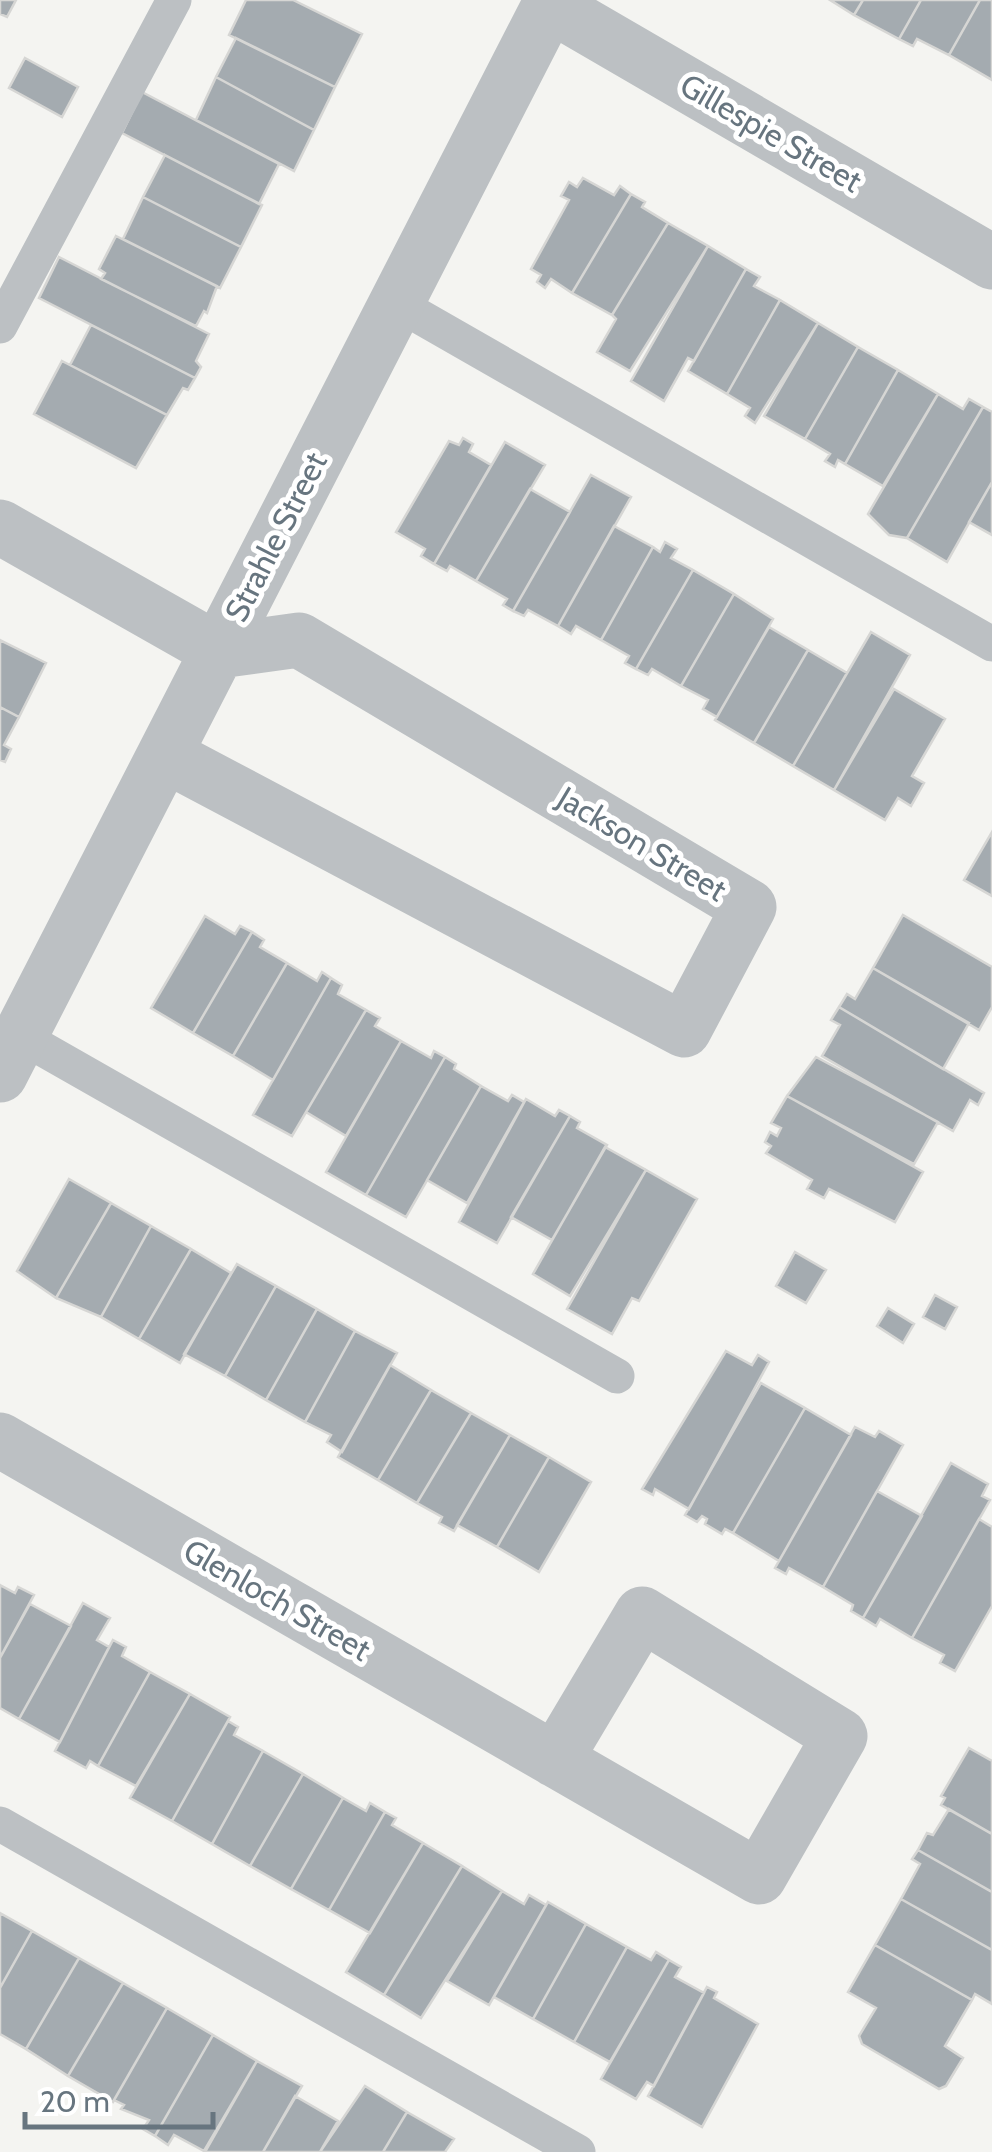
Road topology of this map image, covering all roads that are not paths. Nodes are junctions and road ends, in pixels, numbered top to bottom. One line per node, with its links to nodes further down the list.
1 (174, 0): 5 (lane)
2 (551, 2): 3 (street, Gillespie Street); 4 (street, Strahle Street)
3 (992, 262)
4 (396, 303): 7 (lane); 8 (street, Strahle Street)
5 (0, 326)
6 (0, 527): 8 (street)
7 (992, 644)
8 (218, 650): 9 (street, Strahle Street); 9 (street, Jackson Street)
9 (164, 755): 10 (street, Strahle Street)
10 (10, 1055): 11 (lane)
11 (618, 1376)
12 (0, 1440): 13 (street, Glenloch Street)
13 (554, 1760): 13 (street, Glenloch Street)
14 (0, 1824): 15 (lane)
15 (578, 2152)

